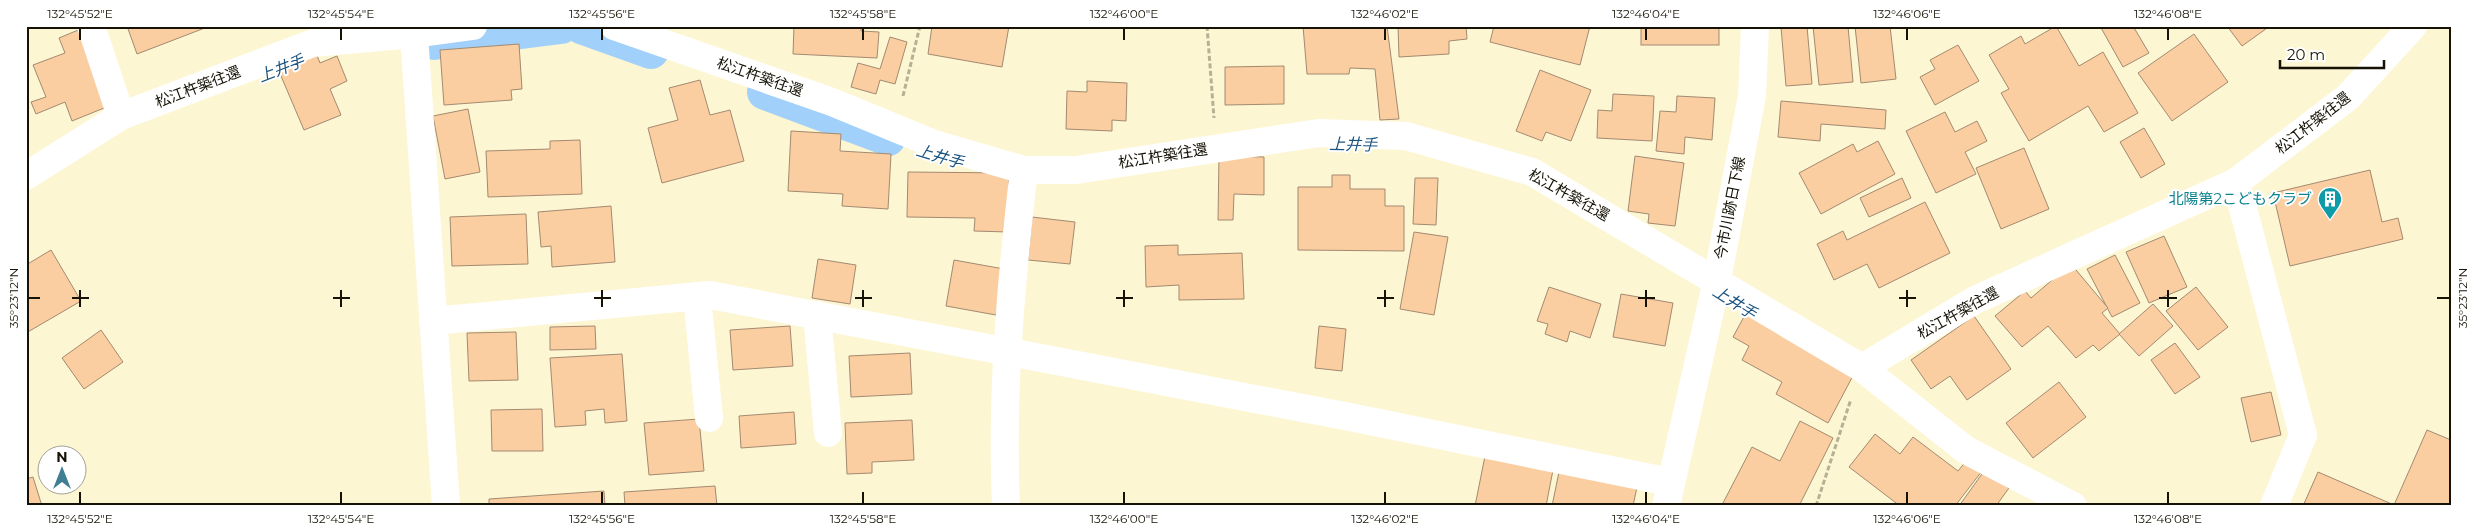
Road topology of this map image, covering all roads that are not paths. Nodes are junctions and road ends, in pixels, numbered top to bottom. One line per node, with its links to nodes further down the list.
1 (91, 26): 7 (street)
2 (473, 26): 6 (street, 松江杵築往還)
3 (614, 26): 8 (street, 松江杵築往還)
4 (1755, 26): 11 (street, 今市川跡日下線)
5 (2413, 26): 10 (street, 松江杵築往還)
6 (414, 34): 7 (street, 松江杵築往還); 14 (street)
7 (121, 116): 9 (street, 松江杵築往還)
8 (1024, 170): 11 (street, 松江杵築往還); 15 (street)
9 (26, 176)
10 (2236, 182): 16 (street, 松江杵築往還); 23 (street)
11 (1717, 280): 16 (street, 松江杵築往還); 19 (street, 今市川跡日下線)
12 (696, 296): 13 (street); 14 (street); 17 (street)
13 (817, 315): 15 (street); 18 (street)
14 (433, 321): 20 (street)
15 (1008, 351): 19 (street); 21 (street)
16 (1862, 368): 22 (street)
17 (709, 418)
18 (828, 433)
19 (1668, 494)
20 (446, 506)
21 (1006, 506)
22 (2073, 506)
23 (2274, 506)

